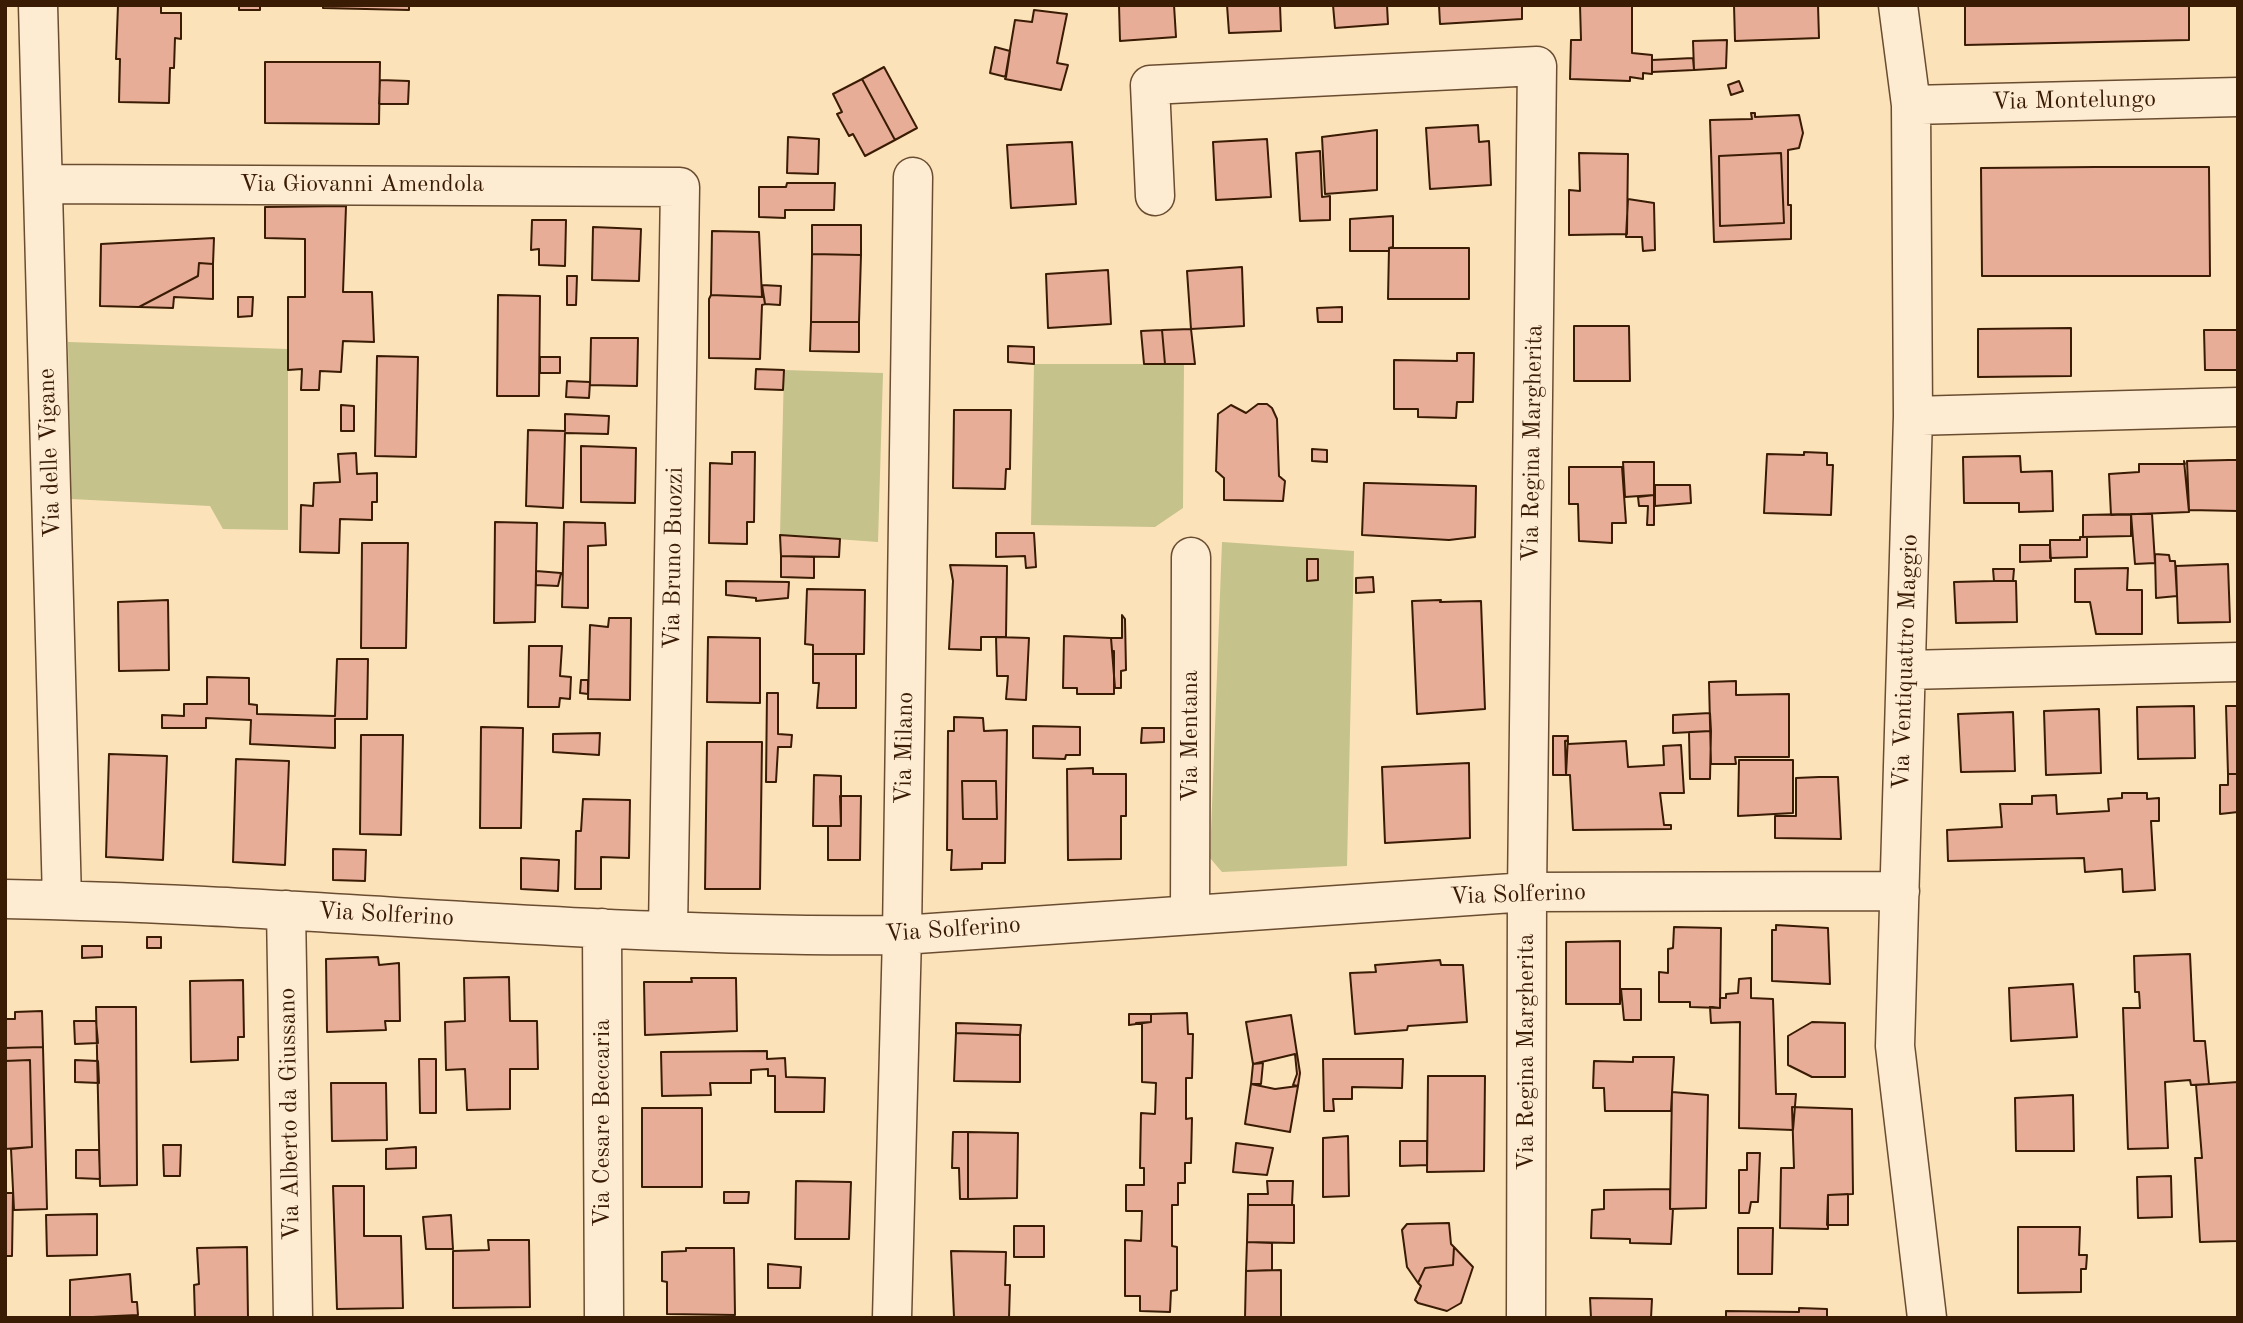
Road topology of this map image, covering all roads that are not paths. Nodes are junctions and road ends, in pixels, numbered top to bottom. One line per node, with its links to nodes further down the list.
1 (38, 5): 6 (street, Via delle Vigane)
2 (1898, 5): 4 (street, Via Ventiquattro Maggio)
3 (2238, 97): 4 (street, Via Montelungo)
4 (1911, 105): 10 (street, Via Ventiquattro Maggio)
5 (913, 177): 22 (street, Via Milano)
6 (43, 184): 7 (street, Via Giovanni Amendola); 17 (street, Via delle Vigane)
7 (680, 187): 21 (street, Via Bruno Buozzi)
8 (1156, 196): 15 (street, Via Regina Margherita)
9 (2238, 407): 10 (street)
10 (1913, 415): 13 (street, Via Ventiquattro Maggio)
11 (1191, 557): 19 (street, Via Mentana)
12 (2238, 662): 13 (street)
13 (1906, 670): 14 (street, Via Ventiquattro Maggio)
14 (1900, 891): 15 (street, Via Solferino); 27 (street, Via Ventiquattro Maggio)
15 (1527, 892): 19 (street, Via Solferino); 26 (street, Via Regina Margherita)
16 (5, 899): 17 (street, Via Solferino)
17 (62, 900): 18 (street, Via Solferino)
18 (286, 910): 20 (street, Via Solferino); 23 (street, Via Alberto da Giussano)
19 (1190, 914): 22 (street, Via Solferino)
20 (602, 928): 21 (street, Via Solferino); 24 (street, Via Cesare Beccaria)
21 (668, 929): 22 (street, Via Solferino)
22 (902, 935): 25 (street, Via Milano)
23 (293, 1318)
24 (604, 1318)
25 (892, 1318)
26 (1526, 1318)
27 (1927, 1318)

